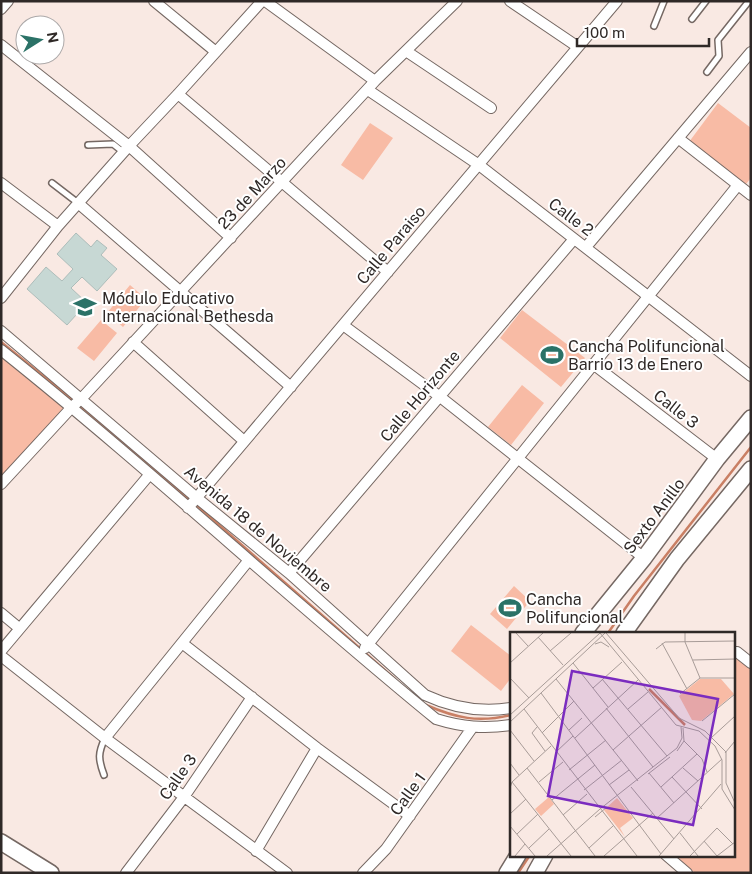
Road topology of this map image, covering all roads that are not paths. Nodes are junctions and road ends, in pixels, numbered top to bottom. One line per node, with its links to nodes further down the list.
1 (8, 1): 10 (street)
2 (154, 1): 16 (street)
3 (264, 1): 16 (street); 19 (street, Calle 2)
4 (457, 1): 15 (street, 23 de Marzo)
5 (510, 1): 14 (street)
6 (617, 1): 14 (street, Calle Paraiso)
7 (664, 1): 12 (lane)
8 (706, 1): 11 (lane)
9 (748, 1): 18 (lane)
10 (1, 9)
11 (692, 19)
12 (654, 26)
13 (1, 45): 24 (street)
14 (578, 47): 25 (street, Calle Paraiso)
15 (406, 51): 19 (street, 23 de Marzo); 21 (street)
16 (216, 52): 20 (street)
17 (751, 52): 22 (street)
18 (707, 72)
19 (372, 85): 25 (street, Calle 2); 26 (street, 23 de Marzo)
20 (178, 94): 24 (street); 26 (street)
21 (491, 108)
22 (678, 138): 29 (street); 35 (street)
23 (88, 145): 24 (lane)
24 (126, 149): 31 (street); 33 (street)
25 (479, 165): 34 (street, Calle 2); 36 (street, Calle Paraiso)
26 (282, 182): 33 (street, 23 de Marzo); 36 (street)
27 (1, 183): 32 (street)
28 (52, 183): 31 (lane)
29 (738, 185): 30 (street); 38 (street)
30 (751, 195)
31 (78, 204): 32 (street); 37 (street)
32 (58, 226): 39 (street)
33 (231, 238): 37 (street, 23 de Marzo)
34 (574, 238): 35 (street, Calle 2); 47 (street, Calle Horizonte)
35 (586, 247): 38 (street, Calle 2)
36 (388, 272): 40 (street, Calle Paraiso)
37 (182, 292): 42 (street, 23 de Marzo); 46 (street)
38 (648, 296): 44 (street); 45 (street, Calle 2)
39 (1, 298)
40 (343, 325): 46 (street, Calle Paraiso); 47 (street)
41 (1, 331): 48 (street, Avenida 18 de Noviembre)
42 (133, 342): 48 (street, 23 de Marzo); 50 (street)
43 (1, 350): 48 (street, Avenida 18 de Noviembre)
44 (593, 364): 51 (street); 52 (street, Calle 3)
45 (751, 376)
46 (291, 387): 50 (street, Calle Paraiso)
47 (440, 396): 51 (street); 59 (street, Calle Horizonte)
48 (76, 402): 54 (street, Avenida 18 de Noviembre); 55 (street, 23 de Marzo); 56 (street, Avenida 18 de Noviembre)
49 (751, 418): 52 (main road, Sexto Anillo)
50 (244, 441): 56 (street, Calle Paraiso)
51 (519, 458): 57 (street); 65 (street)
52 (717, 459): 57 (main road, Sexto Anillo)
53 (751, 469): 63 (main road)
54 (150, 474): 56 (street, Avenida 18 de Noviembre); 61 (street)
55 (1, 484)
56 (192, 503): 58 (street, Avenida 18 de Noviembre); 59 (street, Avenida 18 de Noviembre)
57 (644, 558): 62 (main road, Sexto Anillo)
58 (249, 560): 64 (street); 65 (street, Avenida 18 de Noviembre)
59 (289, 573): 65 (street, Avenida 18 de Noviembre)
60 (1, 614): 61 (street)
61 (19, 628): 66 (street)
62 (584, 632)
63 (625, 632)
64 (182, 644): 70 (street); 74 (street)
65 (364, 650): 71 (street, Avenida 18 de Noviembre); 73 (street, Avenida 18 de Noviembre)
66 (1, 651)
67 (737, 652): 69 (street)
68 (1, 656): 74 (street)
69 (751, 663)
70 (252, 697): 75 (street); 77 (street, Calle 3)
71 (510, 708)
72 (510, 724): 73 (street, Avenida 18 de Noviembre)
73 (472, 728): 78 (street, Calle 1)
74 (105, 738): 76 (lane); 77 (street)
75 (317, 748): 78 (street); 80 (street)
76 (104, 775)
77 (184, 797): 80 (street); 84 (street, Calle 3)
78 (410, 816): 86 (street, Calle 1)
79 (1, 842): 83 (main road)
80 (256, 850): 85 (street)
81 (545, 856): 87 (main road)
82 (667, 856): 88 (street)
83 (51, 873)
84 (126, 873)
85 (287, 873)
86 (363, 873)
87 (535, 873)
88 (687, 873)

